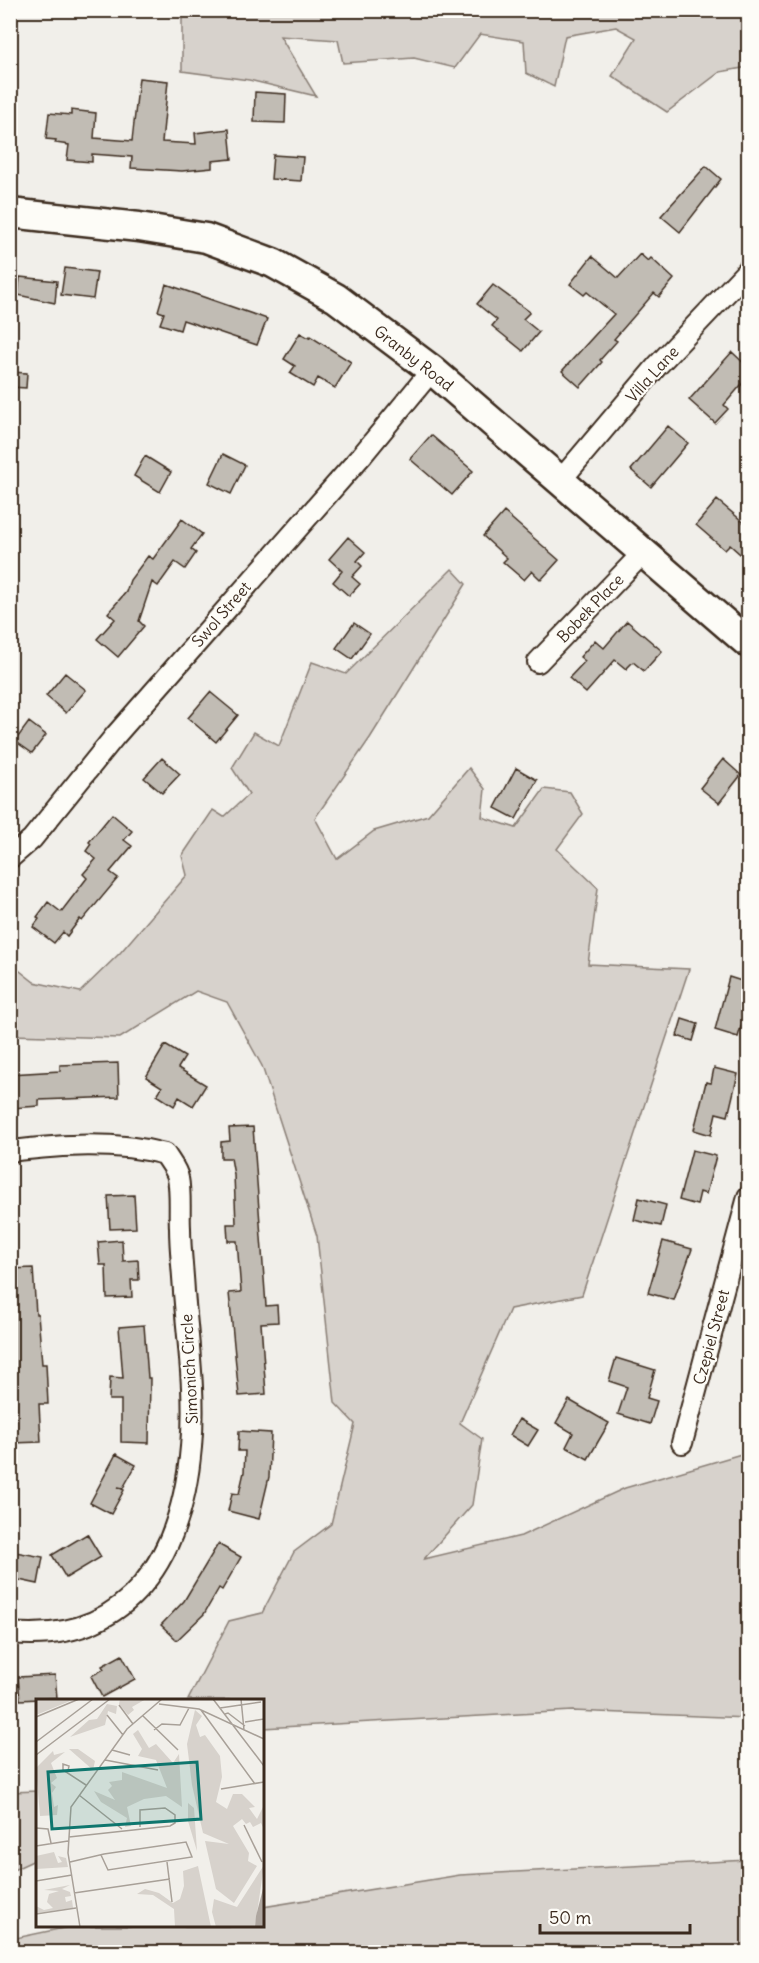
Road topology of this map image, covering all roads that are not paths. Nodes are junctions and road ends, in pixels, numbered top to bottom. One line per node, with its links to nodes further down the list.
1 (10, 213): 3 (main road, Granby Road)
2 (748, 270): 4 (street, Villa Lane)
3 (432, 370): 4 (main road, Granby Road); 8 (street, Swol Street)
4 (560, 481): 5 (main road, Granby Road)
5 (643, 553): 6 (main road, Granby Road); 7 (street, Bobek Place)
6 (748, 643)
7 (538, 662)
8 (10, 858)
9 (10, 1151): 12 (street, Simonich Circle)
10 (748, 1197): 11 (street, Czepiel Street)
11 (682, 1443)
12 (10, 1633)

